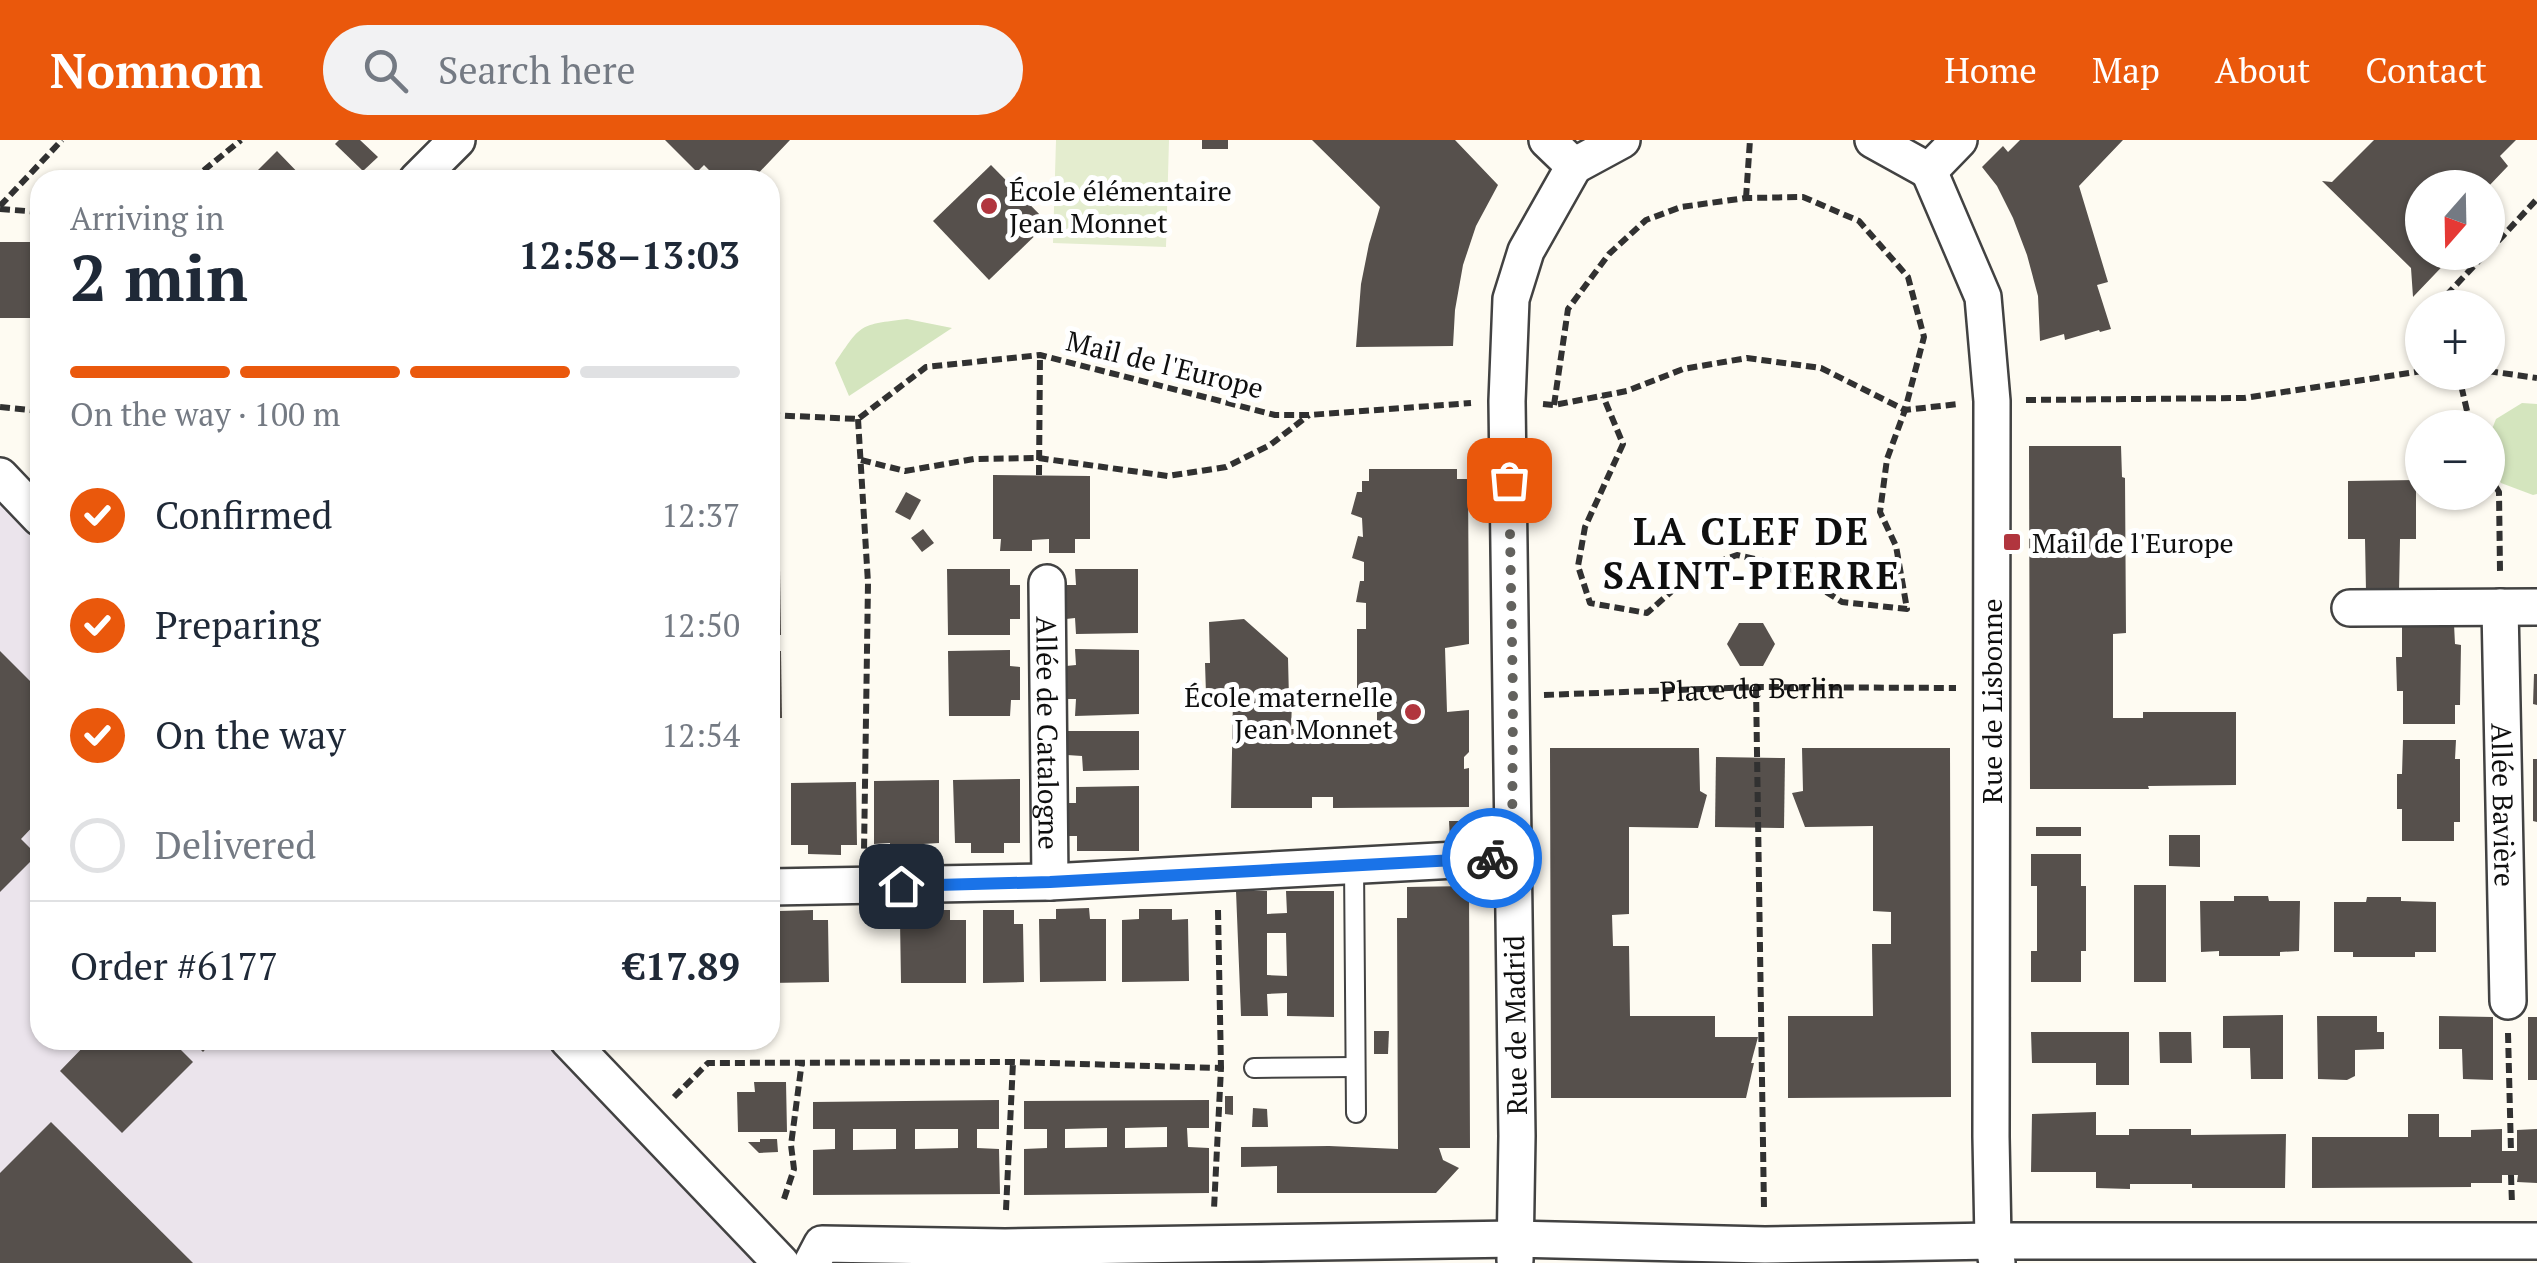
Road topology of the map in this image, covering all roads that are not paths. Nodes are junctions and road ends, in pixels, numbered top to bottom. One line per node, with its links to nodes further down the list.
1 (457, 140): 7 (street)
2 (1547, 140): 6 (street)
3 (1622, 140): 6 (street)
4 (1873, 140): 8 (street)
5 (1959, 140): 8 (street)
6 (1574, 166): 15 (street, Rue de Madrid)
7 (427, 170)
8 (1928, 171): 26 (street, Rue de Lisbonne)
9 (0, 476): 10 (street)
10 (30, 508)
11 (1047, 583): 17 (street, Allée de Catalogne)
12 (2500, 607): 13 (street); 14 (street); 19 (street, Allée Bavière)
13 (2537, 607)
14 (2350, 608)
15 (1512, 856): 16 (street); 25 (street, Rue de Madrid)
16 (1354, 864): 17 (street); 21 (lane)
17 (1050, 882): 18 (street)
18 (780, 886)
19 (2508, 1001)
20 (578, 1050): 27 (street)
21 (1355, 1067): 22 (lane); 23 (lane)
22 (1254, 1068)
23 (1356, 1113)
24 (2537, 1240): 26 (street)
25 (1516, 1251): 26 (street); 28 (street)
26 (1995, 1252)
27 (781, 1263)
28 (812, 1263)

